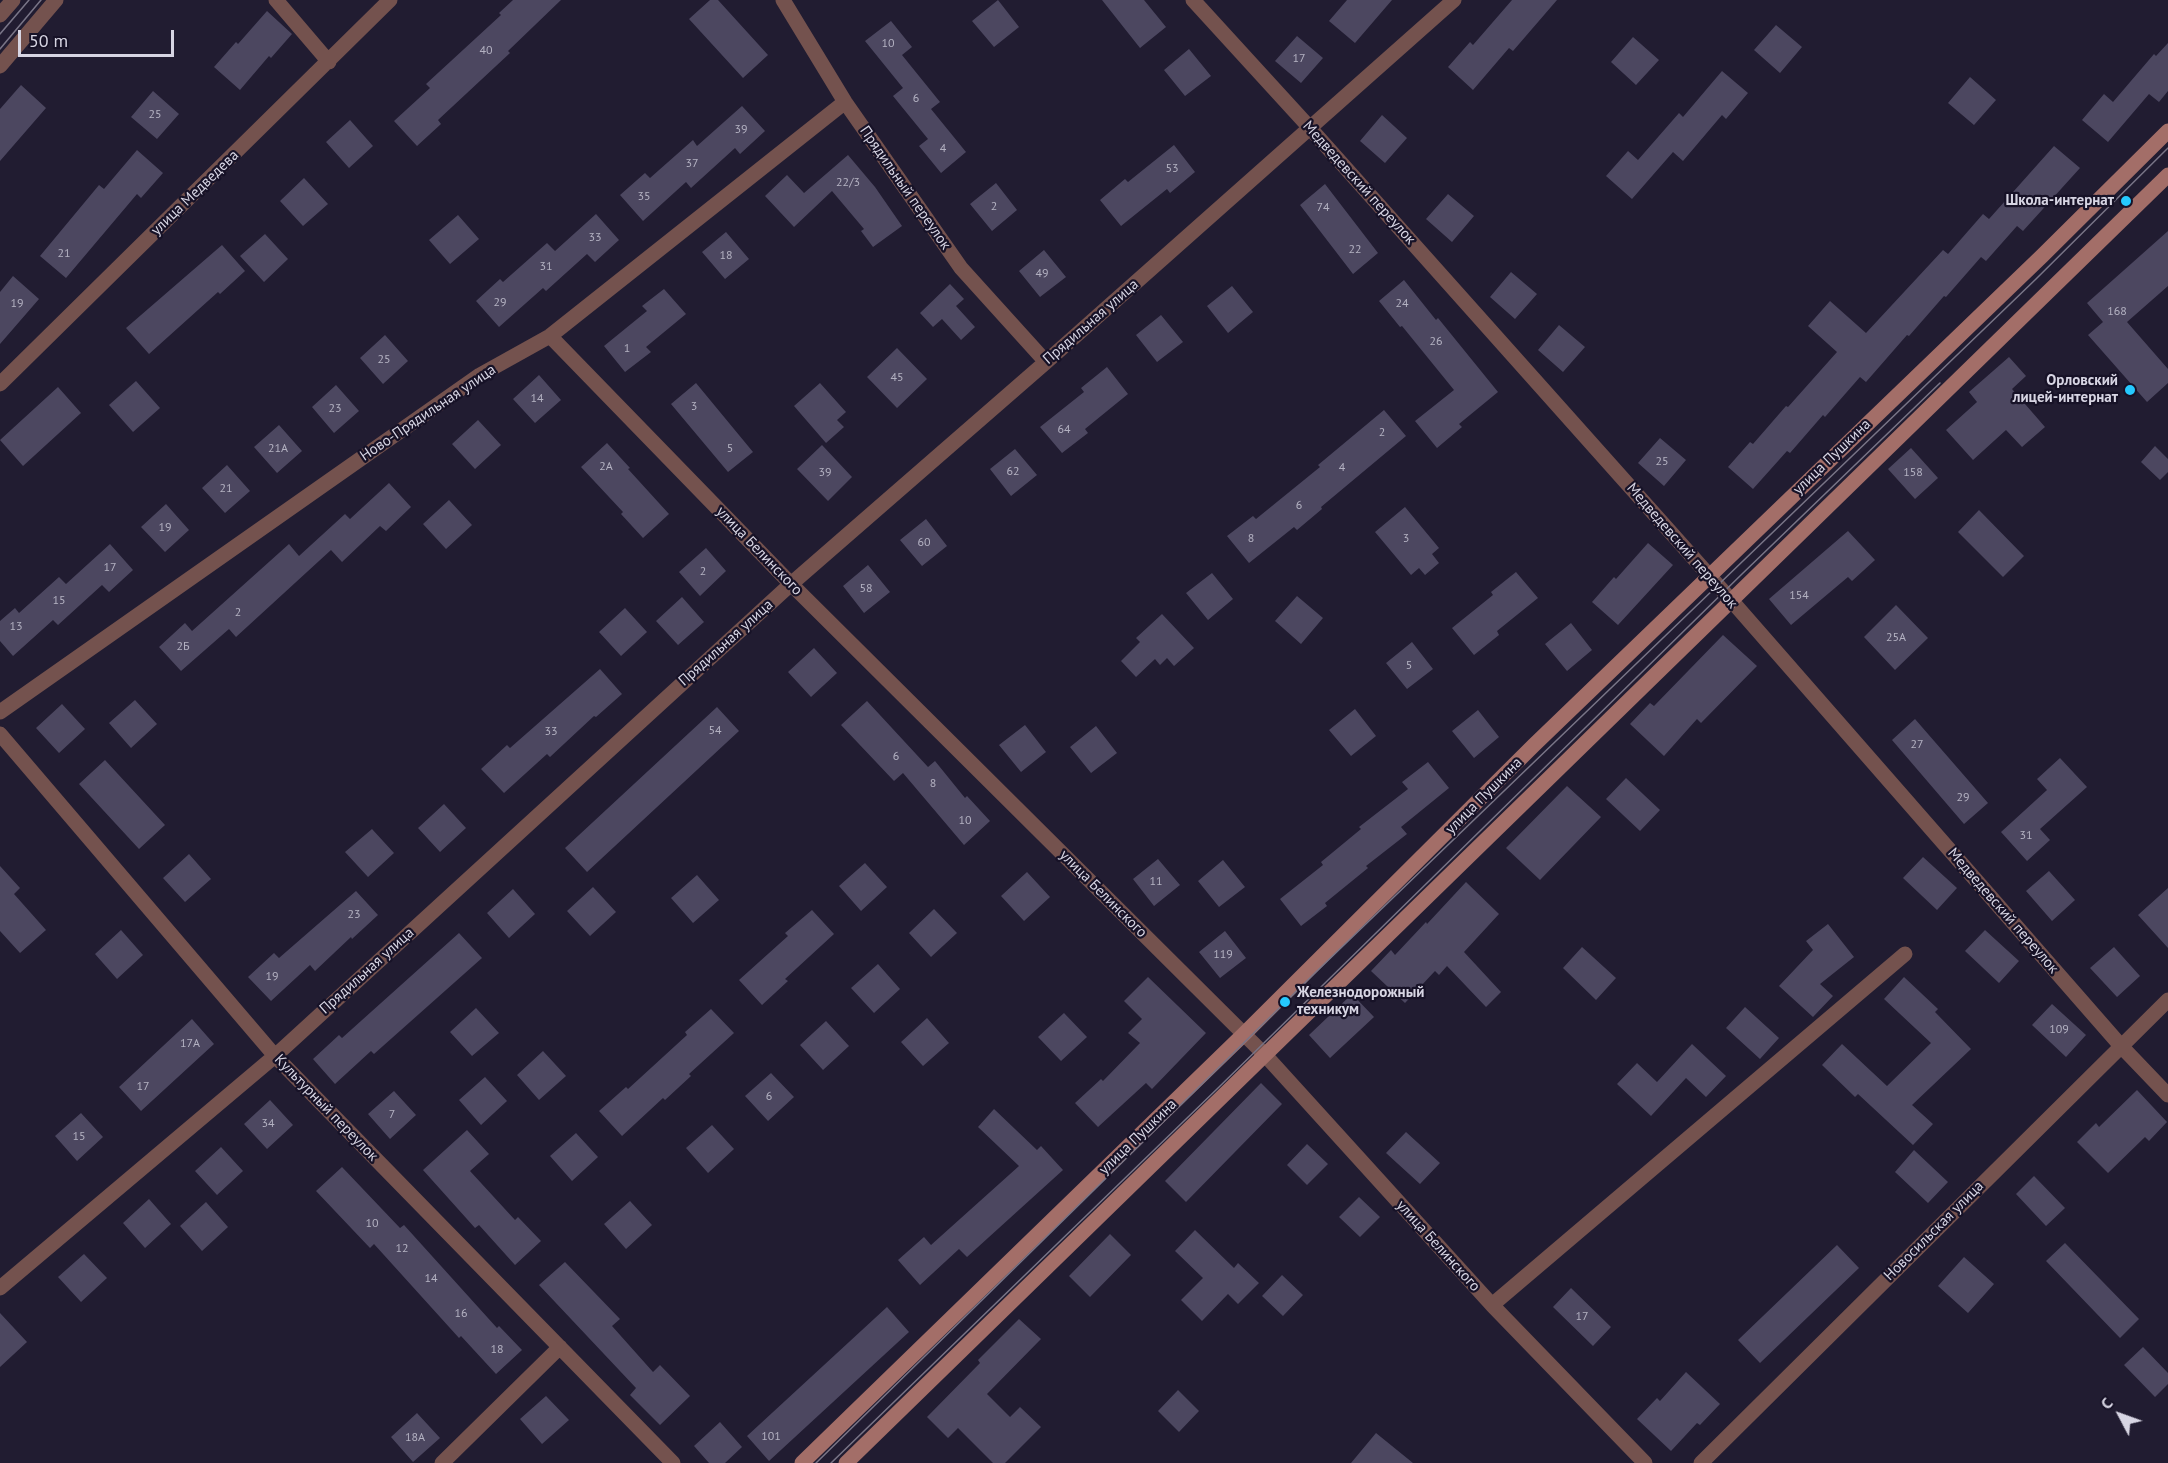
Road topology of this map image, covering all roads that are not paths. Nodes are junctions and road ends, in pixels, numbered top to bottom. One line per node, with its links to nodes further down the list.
1 (13, 0): 8 (street)
2 (56, 0): 10 (street)
3 (276, 0): 9 (street)
4 (390, 0): 9 (street, улица Медведева)
5 (783, 0): 11 (street, Прядильный переулок)
6 (1193, 0): 12 (street, Медведевский переулок)
7 (1454, 0): 12 (street, Прядильная улица)
8 (0, 15)
9 (329, 62): 17 (street, улица Медведева)
10 (0, 66)
11 (845, 102): 15 (street, Ново-Прядильная улица); 16 (street, Прядильный переулок)
12 (1311, 128): 16 (street, Прядильная улица); 18 (street, Медведевский переулок)
13 (2168, 131): 18 (main road, улица Пушкина)
14 (2168, 175): 20 (main road, улица Пушкина)
15 (550, 336): 19 (street, улица Белинского); 21 (street, Ново-Прядильная улица)
16 (1046, 362): 19 (street, Прядильная улица)
17 (0, 384)
18 (1709, 575): 20 (street, Медведевский переулок); 25 (main road, улица Пушкина)
19 (791, 584): 25 (street, улица Белинского); 27 (street, Прядильная улица)
20 (1731, 600): 26 (street, Медведевский переулок); 28 (main road, улица Пушкина)
21 (0, 712)
22 (0, 734): 27 (street, Культурный переулок)
23 (1905, 954): 31 (street)
24 (2168, 1000): 26 (street, Новосильская улица)
25 (1244, 1034): 28 (street, улица Белинского); 35 (main road, улица Пушкина)
26 (2121, 1046): 29 (street, Медведевский переулок); 38 (street, Новосильская улица)
27 (275, 1056): 30 (street, Прядильная улица); 32 (street, Культурный переулок)
28 (1266, 1056): 31 (street, улица Белинского); 36 (main road, улица Пушкина)
29 (2168, 1095)
30 (0, 1288)
31 (1492, 1305): 37 (street, улица Белинского)
32 (560, 1347): 33 (street); 34 (street, Культурный переулок)
33 (441, 1463)
34 (673, 1463)
35 (802, 1463)
36 (846, 1463)
37 (1645, 1463)
38 (1701, 1463)

